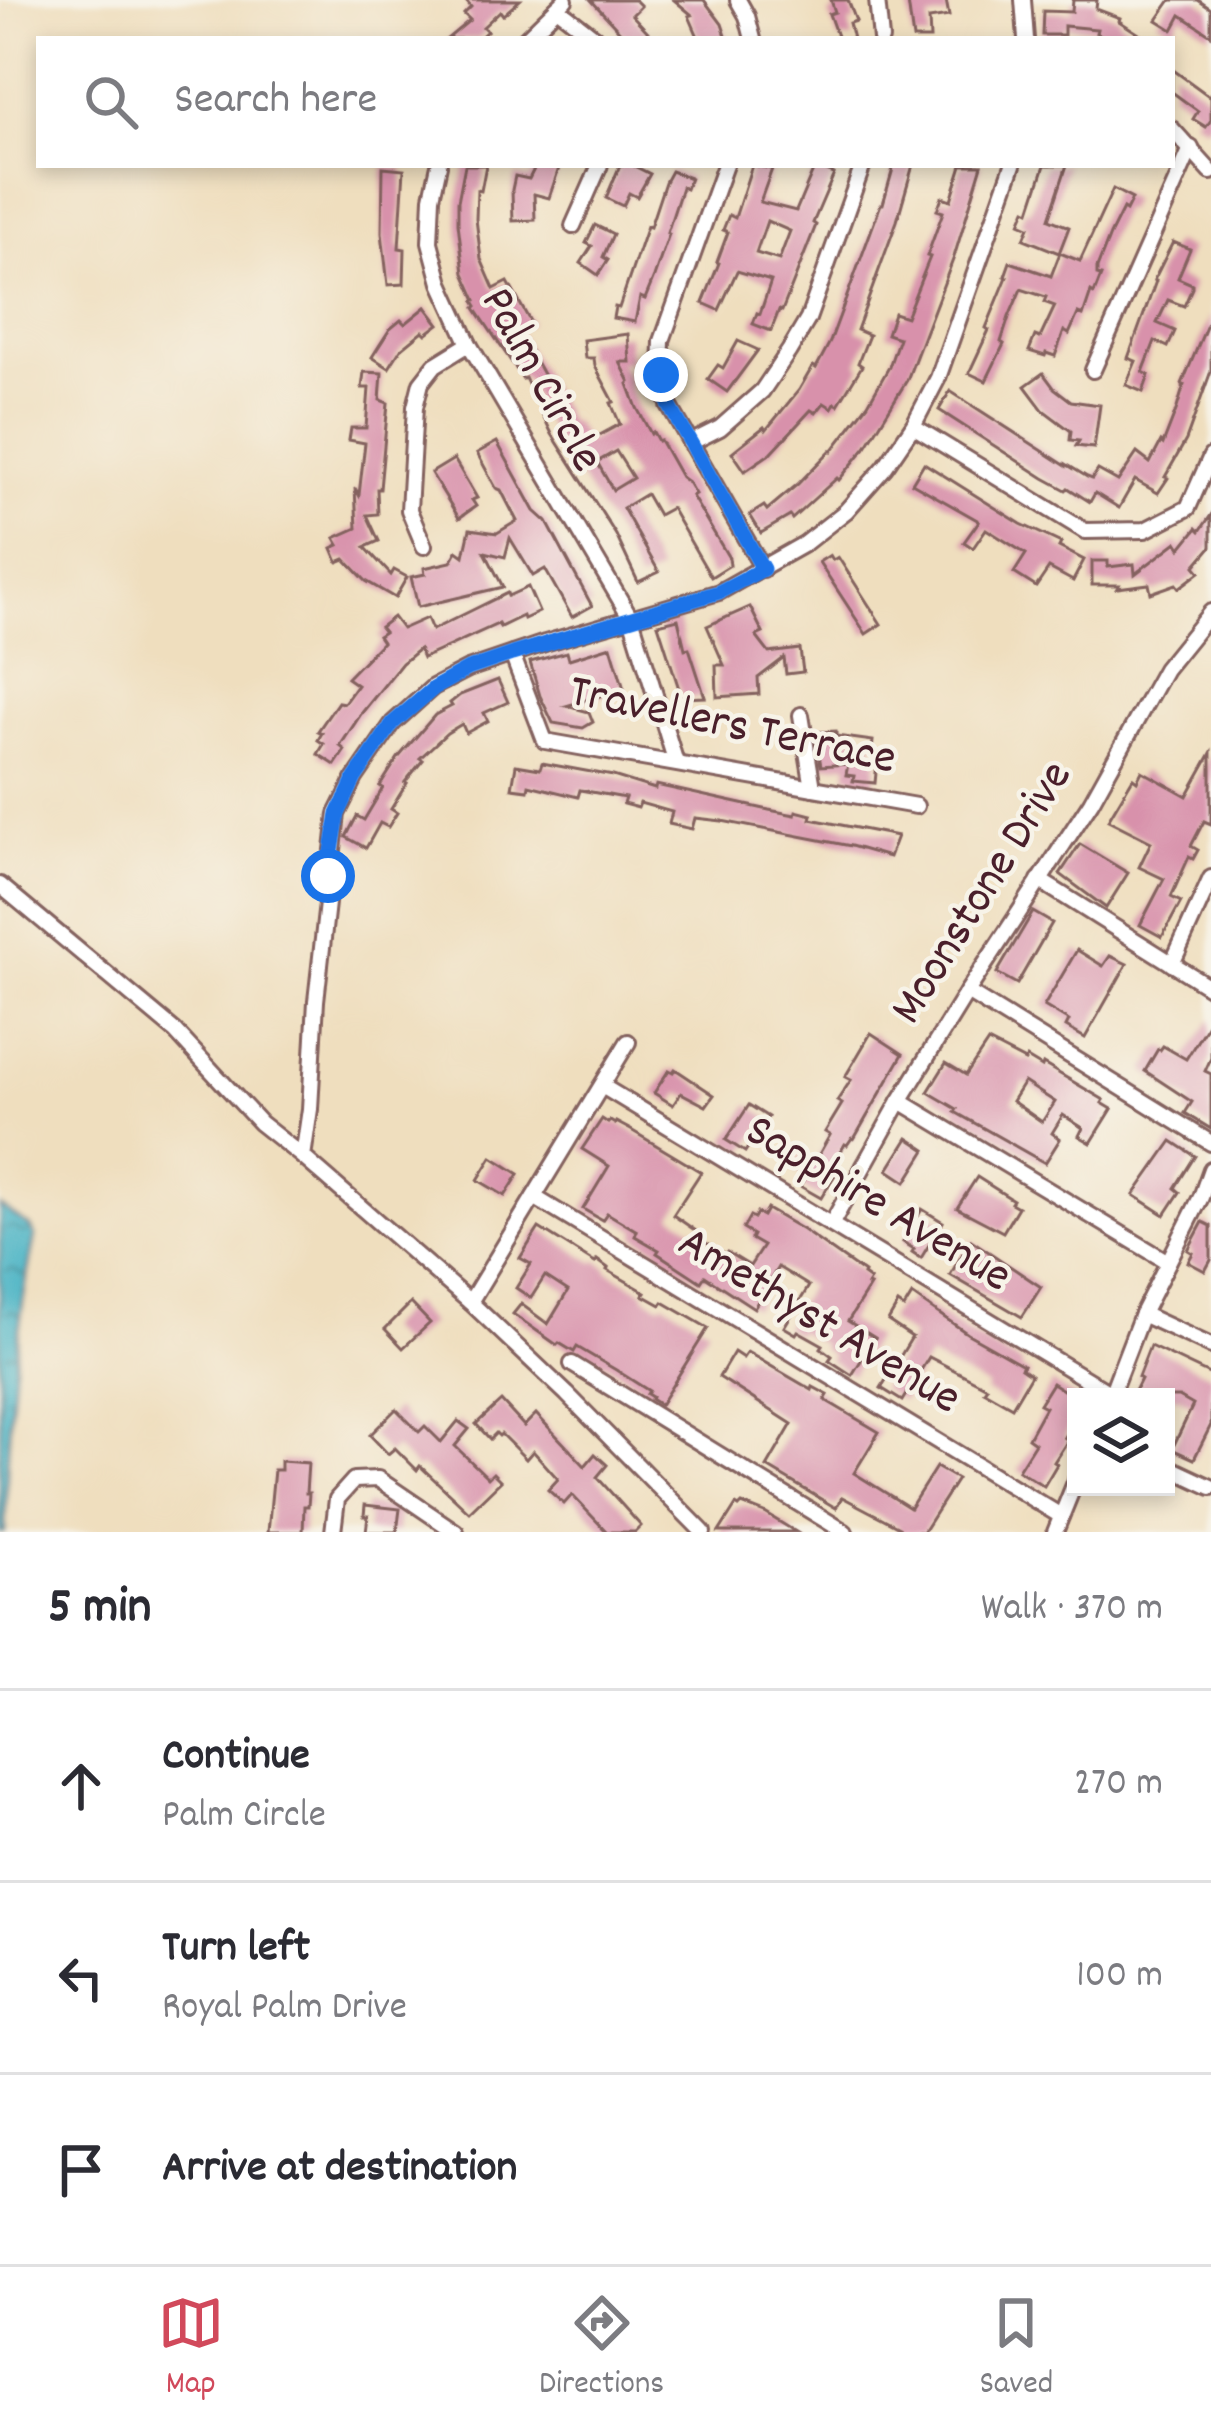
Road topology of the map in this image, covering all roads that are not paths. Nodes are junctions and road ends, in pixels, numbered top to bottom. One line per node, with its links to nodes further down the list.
1 (738, 0): 7 (street)
2 (877, 0): 8 (street)
3 (1023, 0): 9 (street)
4 (561, 4): 5 (street); 6 (street)
5 (528, 36)
6 (594, 36)
7 (752, 36)
8 (880, 36)
9 (1026, 36)
10 (1175, 132): 11 (street)
11 (1191, 148): 17 (street); 20 (street)
12 (438, 168): 19 (street, Palm Circle)
13 (598, 168): 18 (street)
14 (723, 168): 22 (street)
15 (862, 168): 22 (street)
16 (1012, 168): 21 (street)
17 (1211, 172)
18 (572, 226)
19 (469, 344): 24 (street); 27 (street, Palm Circle)
20 (1093, 370)
21 (913, 426): 23 (street); 25 (street)
22 (690, 443): 25 (street)
23 (1211, 456)
24 (424, 546)
25 (763, 569): 27 (street)
26 (1211, 612): 34 (street, Moonstone Drive)
27 (632, 620): 28 (street); 30 (street, Palm Circle)
28 (512, 654): 30 (street, Travellers Terrace); 43 (street)
29 (801, 715): 31 (street)
30 (676, 764): 31 (street, Travellers Terrace)
31 (813, 788): 32 (street, Travellers Terrace)
32 (916, 806)
33 (1211, 878): 36 (street)
34 (1039, 880): 36 (street); 38 (street, Moonstone Drive)
35 (0, 886): 43 (street)
36 (1172, 964): 37 (street)
37 (1211, 988)
38 (967, 992): 41 (street, Moonstone Drive); 42 (street)
39 (628, 1042): 40 (street)
40 (602, 1085): 45 (street); 47 (street, Sapphire Avenue)
41 (900, 1101): 47 (street, Moonstone Drive); 48 (street)
42 (1211, 1143)
43 (303, 1157): 49 (street)
44 (1211, 1169): 46 (street)
45 (534, 1197): 49 (street); 58 (street, Amethyst Avenue)
46 (1206, 1199): 48 (street)
47 (832, 1223): 53 (street, Sapphire Avenue)
48 (1168, 1262): 50 (street)
49 (470, 1302): 61 (street)
50 (1142, 1314): 51 (street); 54 (street)
51 (1211, 1346)
52 (572, 1364): 62 (street)
53 (1100, 1388)
54 (1114, 1388)
55 (1175, 1470): 56 (street)
56 (1211, 1487)
57 (1069, 1496): 58 (street)
58 (1061, 1516): 63 (street)
59 (333, 1532): 60 (street)
60 (456, 1532)
61 (703, 1532)
62 (845, 1532)
63 (1054, 1532)

